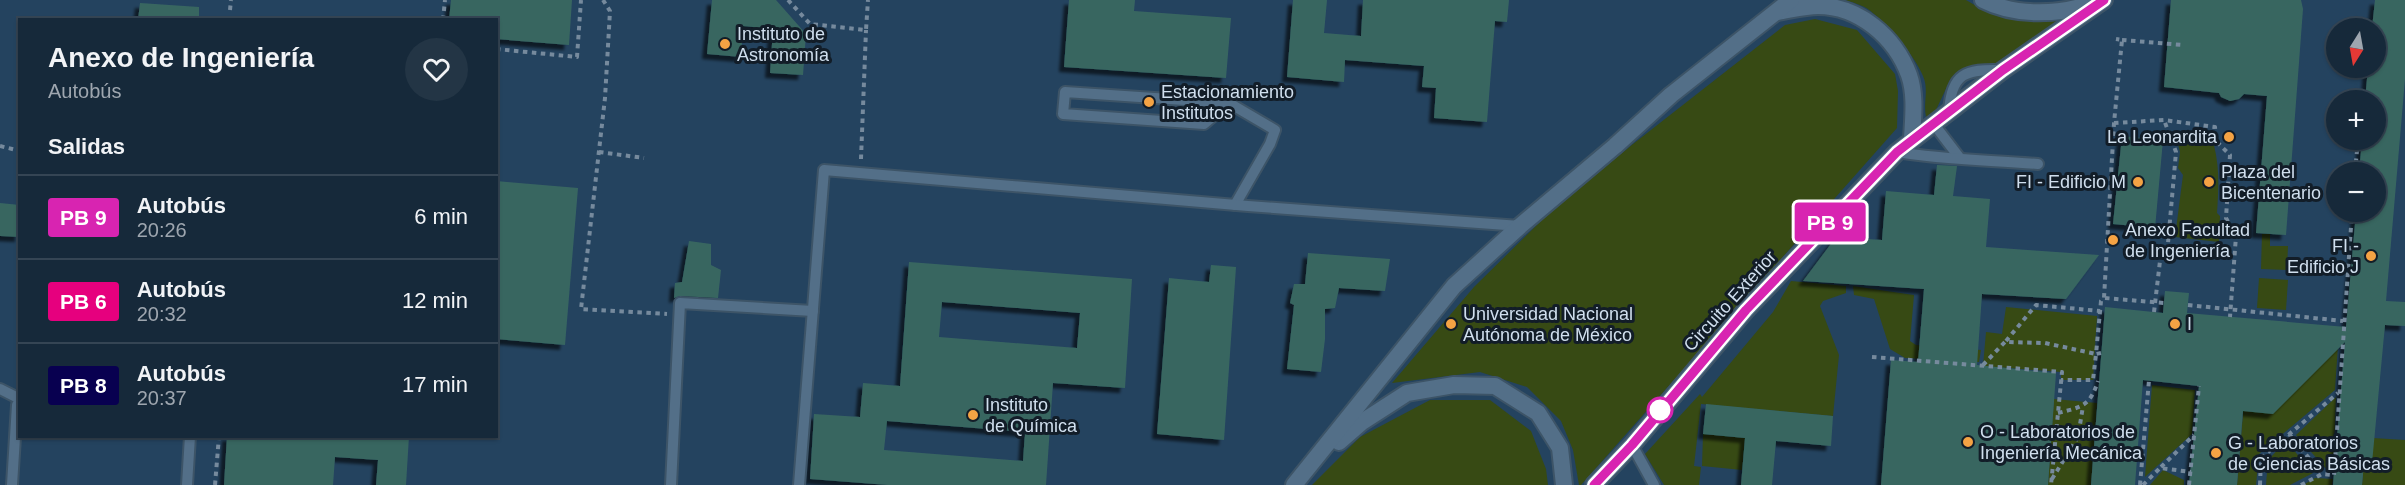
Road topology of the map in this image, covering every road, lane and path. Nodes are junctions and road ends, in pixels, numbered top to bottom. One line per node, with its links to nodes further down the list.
1 (231, 0): 10 (path)
2 (445, 0): 12 (path)
3 (581, 0): 17 (path)
4 (603, 0): 25 (path)
5 (788, 0): 13 (path)
6 (868, 0): 13 (path)
7 (1791, 0): 11 (street)
8 (1983, 0): 9 (street)
9 (2104, 0): 20 (street, Circuito Exterior)
10 (230, 10)
11 (1775, 12): 22 (street); 33 (street)
12 (443, 18)
13 (866, 30): 30 (path)
14 (2116, 39): 15 (path)
15 (2122, 40): 16 (path); 21 (path)
16 (2183, 45)
17 (498, 49)
18 (1228, 102): 18 (lane); 31 (lane)
19 (2164, 120): 21 (path); 35 (path); 38 (path)
20 (1933, 123): 22 (street, Circuito Exterior); 27 (lane)
21 (2114, 123): 34 (path)
22 (1912, 139): 26 (street, Circuito Exterior)
23 (0, 146): 24 (path)
24 (18, 150)
25 (599, 152): 28 (path); 42 (path)
26 (1897, 152): 27 (lane); 63 (street, Circuito Exterior)
27 (1959, 157): 29 (lane)
28 (644, 158)
29 (2038, 164)
30 (860, 173): 31 (lane); 40 (lane)
31 (1235, 205): 33 (lane)
32 (2351, 222): 44 (path)
33 (1520, 226): 65 (street)
34 (2104, 298): 35 (path); 39 (path)
35 (2155, 302): 36 (path); 41 (path)
36 (2164, 303)
37 (2188, 305): 38 (path)
38 (2230, 309): 43 (path); 44 (path)
39 (2100, 310): 45 (path); 46 (path)
40 (813, 311): 42 (lane); 73 (lane)
41 (2154, 312)
42 (679, 315): 72 (lane)
43 (2229, 317)
44 (2343, 321): 54 (path)
45 (2005, 342): 46 (path); 48 (path)
46 (2098, 353): 49 (path)
47 (1872, 357): 48 (path)
48 (1983, 366): 49 (path)
49 (2061, 380): 58 (path)
50 (2149, 380): 79 (path)
51 (2098, 381): 57 (path)
52 (2199, 386): 59 (path)
53 (0, 389): 55 (lane)
54 (2339, 392): 60 (path); 67 (path)
55 (18, 398)
56 (18, 405): 69 (lane)
57 (2083, 406): 58 (path); 68 (path)
58 (2058, 413): 68 (path)
59 (2195, 434): 64 (path); 66 (path)
60 (2289, 434): 67 (path); 81 (path)
61 (190, 438): 70 (lane)
62 (219, 438): 71 (path)
63 (1632, 445): 76 (street, Circuito Exterior); 77 (lane)
64 (2160, 468): 66 (path); 79 (path)
65 (1306, 470): 74 (street); 75 (street)
66 (2191, 472): 80 (path)
67 (2322, 474): 82 (path)
68 (2052, 479): 78 (path)
69 (12, 485)
70 (187, 485)
71 (215, 485)
72 (671, 485)
73 (799, 485)
74 (1294, 485)
75 (1564, 485)
76 (1594, 485)
77 (1654, 485)
78 (2051, 485)
79 (2141, 485)
80 (2189, 485)
81 (2260, 485)
82 (2301, 485)

